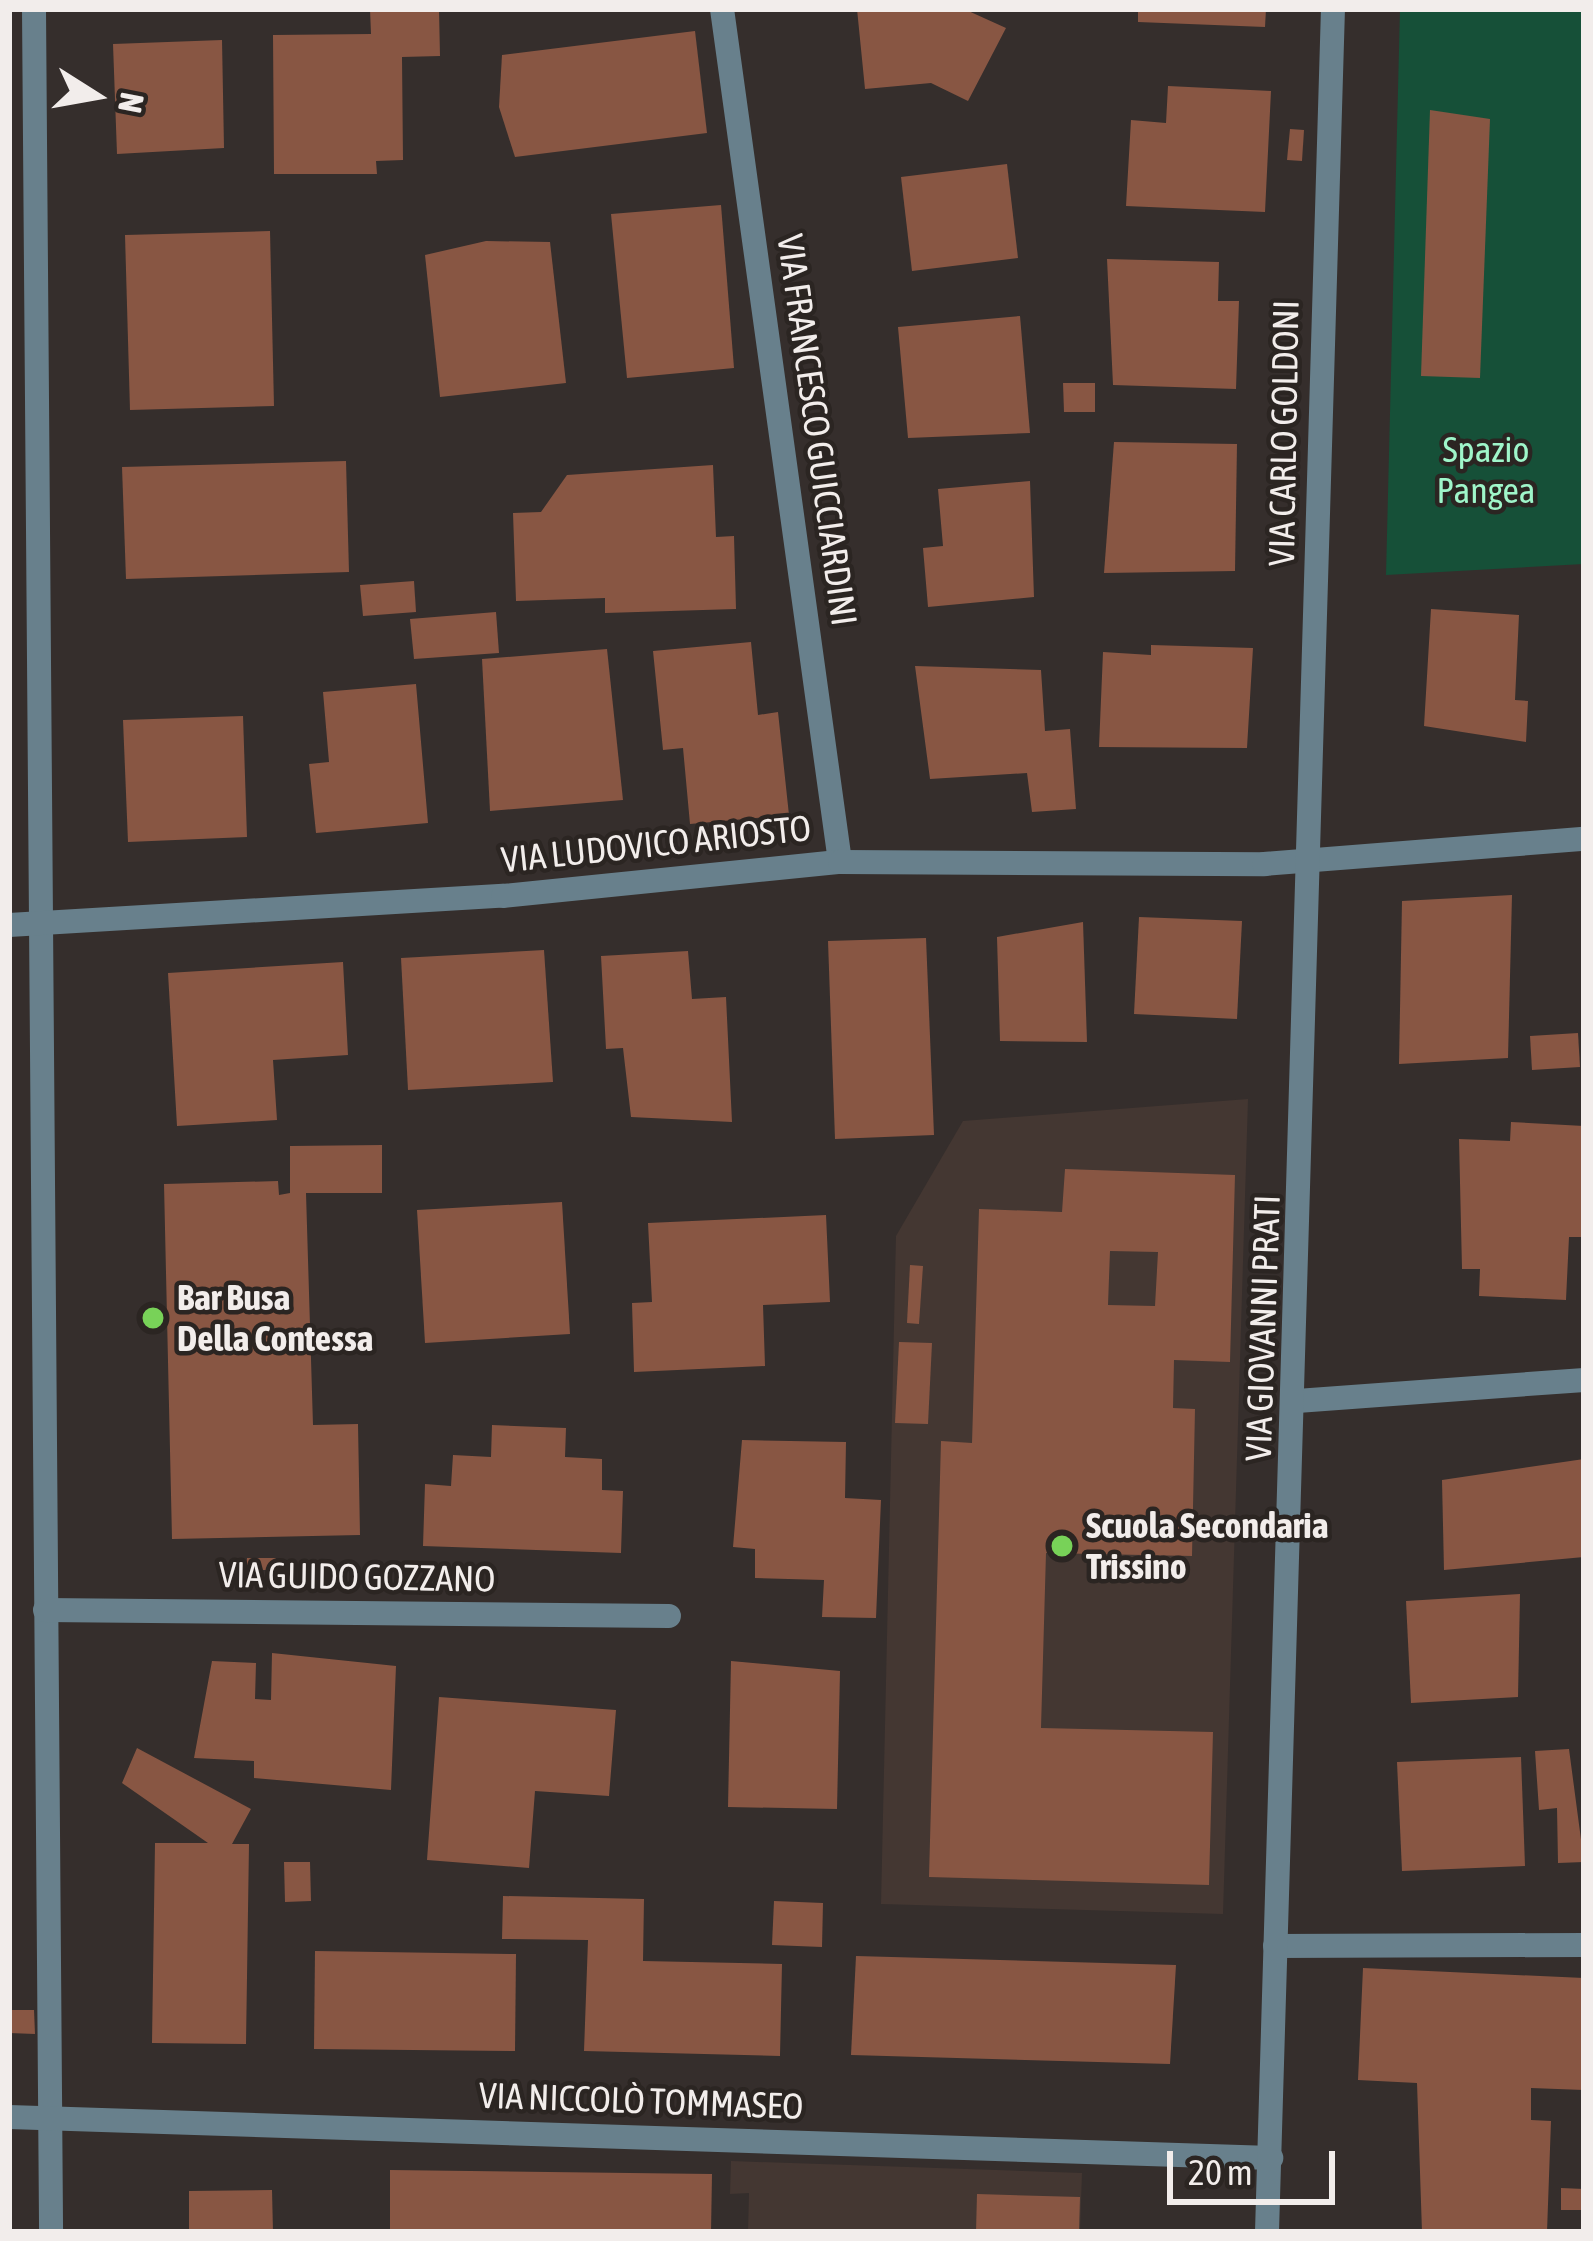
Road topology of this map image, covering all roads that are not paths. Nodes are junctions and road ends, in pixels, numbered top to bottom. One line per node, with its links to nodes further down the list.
1 (34, 9): 7 (street)
2 (722, 9): 6 (street, VIA FRANCESCO GUICCIARDINI)
3 (1333, 9): 5 (street, VIA CARLO GOLDONI)
4 (1584, 839): 5 (street, VIA LUDOVICO ARIOSTO)
5 (1310, 859): 6 (street, VIA LUDOVICO ARIOSTO); 10 (street, VIA GIOVANNI PRATI)
6 (840, 862): 7 (street, VIA LUDOVICO ARIOSTO)
7 (37, 922): 8 (street, VIA LUDOVICO ARIOSTO); 11 (street)
8 (9, 925)
9 (1584, 1380): 10 (street)
10 (1298, 1401): 14 (street, VIA GIOVANNI PRATI)
11 (45, 1610): 12 (street, VIA GUIDO GOZZANO); 16 (street)
12 (669, 1616)
13 (1584, 1945): 14 (street)
14 (1276, 1946): 17 (street, VIA GIOVANNI PRATI)
15 (9, 2117): 16 (street, VIA NICCOLÒ TOMMASEO)
16 (50, 2118): 17 (street, VIA NICCOLÒ TOMMASEO); 18 (street)
17 (1271, 2158): 19 (street, VIA GIOVANNI PRATI)
18 (51, 2232)
19 (1268, 2232)

